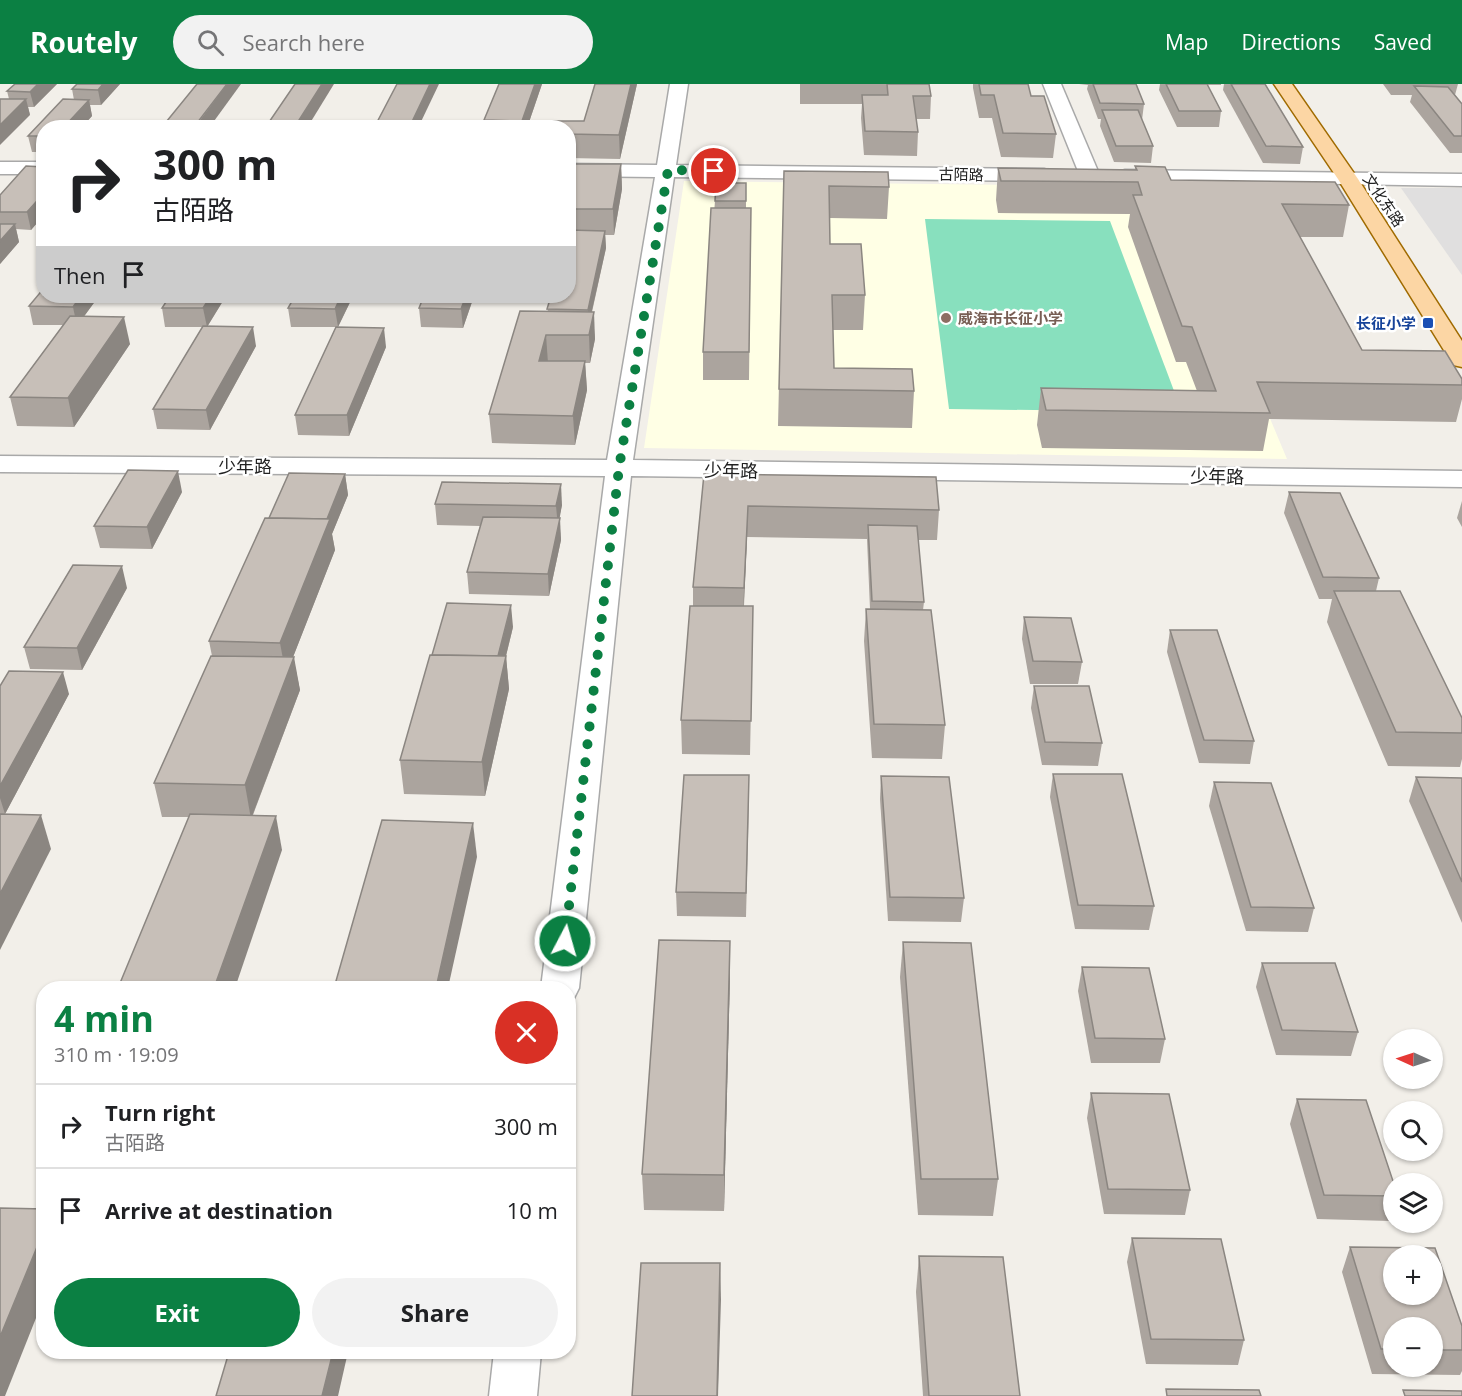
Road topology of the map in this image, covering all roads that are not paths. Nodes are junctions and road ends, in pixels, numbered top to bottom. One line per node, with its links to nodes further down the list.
1 (679, 84): 8 (street)
2 (1052, 84): 9 (street)
3 (1283, 84): 10 (main road)
4 (1305, 84): 11 (main road, 文化东路)
5 (0, 168): 6 (street)
6 (36, 168)
7 (576, 170): 8 (street, 古陌路)
8 (668, 170): 9 (street, 古陌路); 16 (street)
9 (1090, 176): 10 (street, 古陌路)
10 (1348, 179): 11 (street, 古陌路); 14 (main road)
11 (1370, 179): 12 (street, 古陌路); 13 (main road, 文化东路)
12 (1462, 180)
13 (1416, 248)
14 (1462, 360)
15 (0, 464): 16 (street, 少年路)
16 (619, 468): 17 (street, 少年路); 18 (street)
17 (1462, 479)
18 (561, 981)
19 (517, 1359): 20 (street)
20 (513, 1396)

